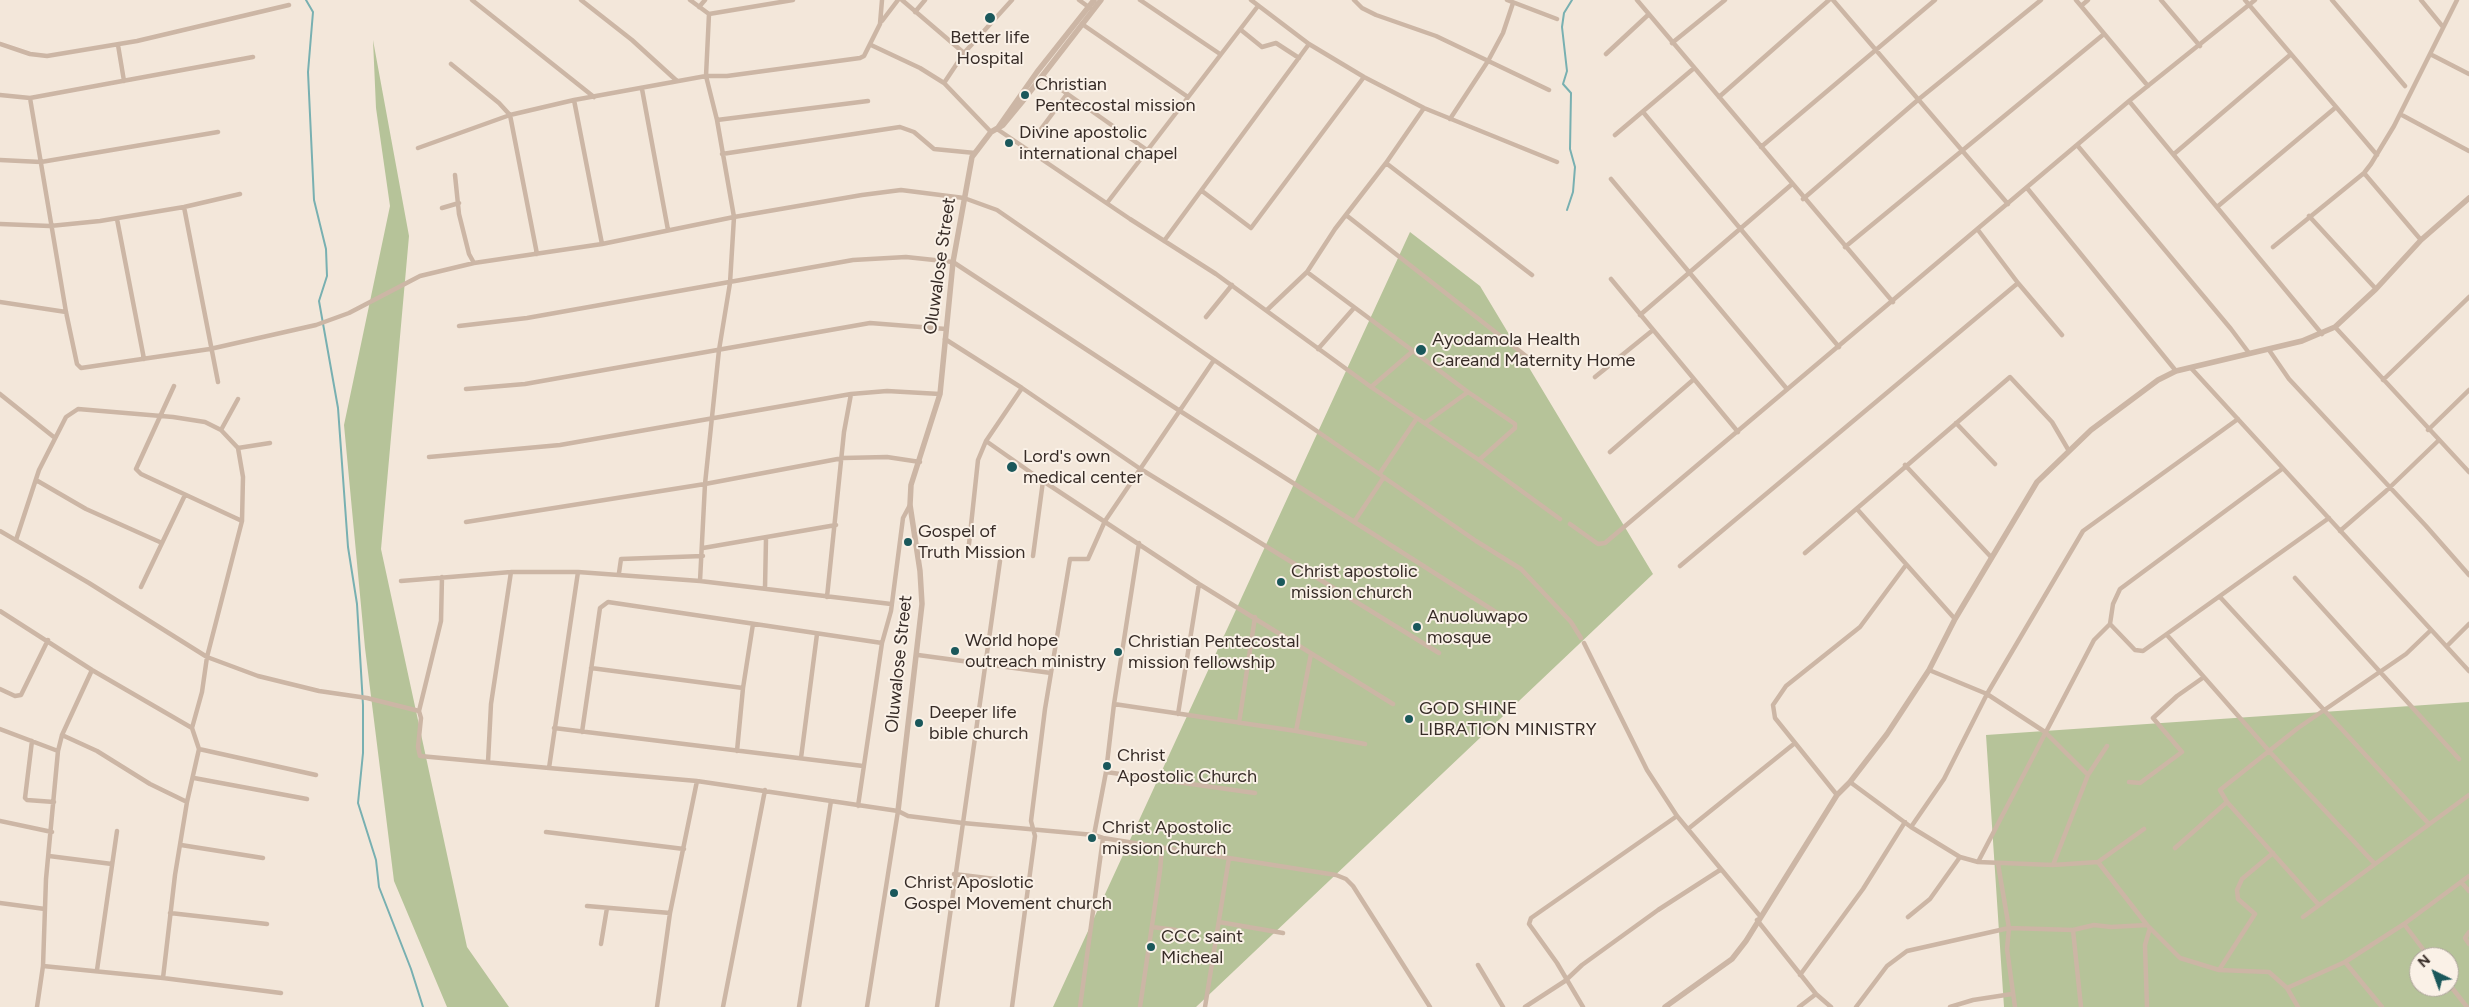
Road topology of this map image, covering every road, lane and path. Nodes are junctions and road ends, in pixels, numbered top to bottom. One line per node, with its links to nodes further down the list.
1 (472, 0): 77 (street)
2 (582, 0): 69 (street)
3 (690, 0): 36 (street)
4 (705, 0): 36 (street)
5 (793, 0): 39 (street)
6 (882, 0): 42 (street)
7 (900, 0): 38 (street); 42 (street)
8 (925, 0): 38 (street)
9 (1012, 0): 54 (street)
10 (1079, 0): 37 (street)
11 (1094, 0): 37 (street, Oluwalose Street)
12 (1101, 0): 37 (street, Oluwalose Street)
13 (1140, 0): 55 (street)
14 (1251, 0): 34 (street)
15 (1354, 0): 61 (street)
16 (1507, 0): 31 (street)
17 (1637, 0): 40 (street)
18 (1725, 0): 47 (street)
19 (1829, 0): 79 (street)
20 (1833, 0): 53 (street)
21 (1934, 0): 53 (street)
22 (2041, 0): 81 (street)
23 (2076, 0): 35 (street)
24 (2088, 0): 35 (street)
25 (2161, 0): 52 (street)
26 (2245, 0): 33 (street)
27 (2255, 0): 33 (street)
28 (2332, 0): 72 (street)
29 (2421, 0): 44 (street)
30 (2457, 0): 44 (street)
31 (1513, 3): 41 (street); 61 (street)
32 (289, 4): 50 (street)
33 (2250, 5): 52 (street); 58 (street)
34 (1258, 6): 45 (street); 49 (street)
35 (2081, 6): 46 (street)
36 (700, 7): 39 (street)
37 (1090, 9): 43 (street, Oluwalose Street); 93 (street, Oluwalose Street)
38 (915, 12): 54 (street)
39 (709, 14): 65 (street)
40 (1648, 15): 47 (street); 56 (street)
41 (1557, 19)
42 (880, 24): 51 (street)
43 (1082, 24): 66 (street, Oluwalose Street); 78 (street)
44 (2443, 27): 57 (street)
45 (1241, 30): 55 (street); 60 (street)
46 (2104, 34): 71 (street); 100 (street)
47 (1672, 43): 63 (street)
48 (0, 44): 50 (street)
49 (1309, 44): 60 (street); 67 (street)
50 (118, 45): 68 (street)
51 (870, 45): 65 (street); 70 (street)
52 (2200, 46): 71 (street)
53 (1875, 49): 81 (street); 98 (street)
54 (964, 53): 70 (street)
55 (1220, 54): 78 (street)
56 (1606, 54)
57 (2430, 54): 64 (street); 88 (street)
58 (2290, 55): 86 (street); 104 (street)
59 (253, 56): 68 (street)
60 (1299, 58): 115 (street)
61 (1488, 61): 74 (street); 90 (street)
62 (451, 64): 89 (street)
63 (1694, 69): 79 (street); 87 (street)
64 (2469, 74)
65 (706, 76): 69 (street); 91 (street)
66 (1042, 76): 75 (street); 93 (street, Oluwalose Street)
67 (1364, 77): 85 (street); 115 (street)
68 (124, 81): 80 (street)
69 (677, 81): 73 (street)
70 (944, 83): 93 (street)
71 (2148, 86): 84 (street)
72 (2405, 86)
73 (642, 89): 77 (street); 133 (street)
74 (1549, 90)
75 (1067, 94): 92 (street); 99 (street)
76 (0, 95): 80 (street)
77 (594, 97): 82 (street)
78 (1188, 97): 99 (street)
79 (1719, 97): 98 (street)
80 (30, 98): 107 (street)
81 (1918, 99): 100 (street); 119 (street)
82 (574, 100): 89 (street); 137 (street)
83 (868, 101): 91 (street)
84 (2129, 101): 96 (street); 104 (street)
85 (1424, 108): 90 (street); 109 (street)
86 (2335, 108): 105 (street); 124 (street)
87 (1643, 112): 95 (street); 132 (street)
88 (2400, 114): 101 (street); 105 (street)
89 (510, 115): 97 (street); 140 (street)
90 (1450, 119): 108 (street)
91 (717, 120): 103 (street)
92 (1041, 129)
93 (994, 131): 102 (street, Oluwalose Street); 121 (street)
94 (218, 132): 107 (street)
95 (1615, 135)
96 (2077, 145): 114 (street); 172 (street)
97 (418, 148)
98 (1761, 148): 113 (street)
99 (1147, 150): 121 (street)
100 (1962, 151): 122 (street); 139 (street)
101 (2469, 151)
102 (975, 153): 103 (street); 117 (street, Oluwalose Street)
103 (722, 154): 128 (street)
104 (2174, 154): 124 (street)
105 (2377, 155): 110 (street)
106 (0, 160): 107 (street)
107 (41, 162): 131 (street)
108 (1557, 162)
109 (1386, 163): 126 (street); 145 (street)
110 (2364, 173): 127 (street); 135 (street)
111 (456, 175): 120 (street)
112 (1611, 179): 144 (street)
113 (1791, 185): 119 (street); 132 (street)
114 (2027, 188): 122 (street); 177 (street)
115 (1202, 191): 136 (street)
116 (240, 194): 123 (street)
117 (964, 198): 128 (street); 141 (street, Oluwalose Street); 174 (street)
118 (2469, 198): 135 (street)
119 (1803, 199): 139 (street)
120 (459, 203): 125 (street); 142 (street)
121 (1107, 203): 136 (street)
122 (2008, 204): 134 (street)
123 (184, 207): 129 (street); 167 (street)
124 (2217, 207): 163 (street)
125 (442, 208)
126 (1346, 215): 143 (street); 175 (street)
127 (2309, 216): 138 (street); 150 (street)
128 (734, 217): 133 (street); 147 (street)
129 (117, 219): 131 (street); 173 (street)
130 (0, 224): 131 (street)
131 (50, 226): 156 (street)
132 (1741, 229): 144 (street); 166 (street)
133 (668, 230): 137 (street)
134 (1978, 230): 148 (street); 153 (street)
135 (2421, 240): 150 (street)
136 (1164, 242): 149 (street)
137 (602, 244): 140 (street)
138 (2274, 246)
139 (1846, 247): 153 (street)
140 (536, 254): 142 (street)
141 (952, 262): 147 (street); 161 (street, Oluwalose Street); 193 (street)
142 (474, 263): 167 (street)
143 (1307, 272): 154 (street); 155 (street)
144 (1688, 273): 157 (street); 186 (street)
145 (1532, 276)
146 (1611, 279): 157 (street)
147 (730, 283): 159 (street); 169 (street)
148 (2018, 284): 164 (street); 250 (street)
149 (1232, 285): 155 (street); 158 (street)
150 (2376, 289): 160 (street)
151 (2469, 297): 180 (street)
152 (0, 302): 156 (street)
153 (1893, 302): 166 (street)
154 (1354, 308): 168 (street); 171 (street)
155 (1267, 310): 168 (street)
156 (66, 312): 173 (street)
157 (1640, 315): 162 (street)
158 (1206, 317)
159 (459, 326)
160 (2335, 327): 163 (street); 180 (street)
161 (946, 329): 165 (street, Oluwalose Street); 169 (street)
162 (1653, 330): 178 (street); 179 (street)
163 (2322, 334): 170 (street)
164 (2062, 335)
165 (945, 339): 184 (street); 191 (street, Oluwalose Street)
166 (1839, 347): 186 (street)
167 (210, 349): 173 (street); 181 (street)
168 (1318, 349): 183 (street)
169 (719, 350): 185 (street); 195 (street)
170 (2269, 350): 172 (street); 224 (street)
171 (1413, 351): 183 (street); 188 (street)
172 (2248, 353): 176 (street)
173 (144, 359)
174 (1214, 360): 193 (street); 219 (street)
175 (1531, 360)
176 (2191, 368): 177 (street); 197 (street)
177 (2176, 371): 208 (street)
178 (1595, 377)
179 (1693, 380): 202 (street); 209 (street)
180 (2383, 380): 201 (street)
181 (218, 382)
182 (174, 386): 194 (street)
183 (1371, 387): 196 (street)
184 (1022, 388): 205 (street); 216 (street)
185 (466, 389)
186 (1788, 389): 202 (street)
187 (2469, 390): 201 (street)
188 (1468, 392): 198 (street); 212 (street)
189 (0, 394): 203 (street)
190 (851, 394): 191 (street); 195 (street); 211 (street)
191 (940, 394): 213 (street, Oluwalose Street)
192 (238, 398): 200 (street)
193 (1180, 411): 216 (street); 233 (street)
194 (158, 416): 200 (street); 203 (street); 225 (street)
195 (712, 418): 210 (street); 223 (street)
196 (1416, 418): 198 (street); 219 (street)
197 (2238, 419): 217 (street); 292 (street)
198 (1425, 423): 212 (street)
199 (1956, 423): 208 (street); 214 (street); 215 (street)
200 (221, 430): 207 (street)
201 (2428, 430): 204 (street)
202 (1738, 432): 234 (street)
203 (54, 438): 221 (street)
204 (2439, 440): 218 (street); 224 (street)
205 (986, 441): 222 (street); 241 (street)
206 (270, 443): 207 (street)
207 (238, 448): 230 (street)
208 (2069, 450): 247 (street)
209 (1610, 452)
210 (429, 457)
211 (843, 458): 213 (street); 223 (street); 235 (street)
212 (1479, 460): 228 (street)
213 (920, 462): 226 (street, Oluwalose Street)
214 (1995, 464)
215 (1906, 465): 227 (street); 247 (street)
216 (1139, 468): 231 (street); 278 (street)
217 (2282, 469): 229 (street); 270 (street)
218 (2469, 472)
219 (1380, 473): 220 (street)
220 (1384, 477): 233 (street); 337 (street)
221 (36, 480): 239 (street); 240 (street)
222 (1043, 481): 231 (street); 246 (street)
223 (704, 484): 232 (street); 243 (street)
224 (2390, 488): 237 (street); 254 (street)
225 (185, 495): 230 (street); 240 (street)
226 (910, 505): 264 (street); 280 (street, Oluwalose Street)
227 (1857, 508): 244 (street); 249 (street)
228 (1560, 518)
229 (2329, 518): 237 (street); 263 (street)
230 (242, 521): 281 (street)
231 (1105, 521): 242 (street); 288 (street)
232 (466, 522)
233 (1354, 522): 266 (street)
234 (1570, 524)
235 (836, 525): 238 (street); 262 (street)
236 (0, 531): 239 (street)
237 (2340, 531): 272 (street)
238 (766, 539): 243 (street); 261 (street)
239 (16, 540): 281 (street)
240 (162, 543): 260 (street)
241 (969, 544)
242 (1139, 544): 259 (street); 293 (street)
243 (703, 548): 245 (street)
244 (1805, 553)
245 (703, 556): 253 (street); 258 (street)
246 (1033, 556)
247 (1991, 557): 268 (street)
248 (1000, 561): 282 (street)
249 (1906, 565): 268 (street); 308 (street)
250 (1680, 566)
251 (511, 572): 252 (street); 255 (street); 316 (street)
252 (578, 572): 253 (street); 300 (street)
253 (619, 573): 258 (street)
254 (2469, 575)
255 (442, 578): 257 (street); 296 (street)
256 (2296, 578): 287 (street)
257 (402, 581)
258 (700, 581): 261 (street)
259 (1199, 584): 267 (street); 297 (street)
260 (141, 587)
261 (766, 588): 262 (street)
262 (827, 596): 264 (street)
263 (2220, 597): 274 (street); 295 (street)
264 (891, 604): 276 (street)
265 (0, 610): 275 (street)
266 (1502, 616)
267 (1255, 617): 279 (street); 298 (street)
268 (1955, 619): 285 (street)
269 (753, 624): 273 (street); 283 (street); 290 (street)
270 (2110, 624): 274 (street); 304 (street)
271 (2469, 624): 277 (street)
272 (2431, 630): 277 (street); 287 (street)
273 (817, 634): 276 (street); 314 (street)
274 (2167, 635): 289 (street)
275 (48, 640): 284 (street); 291 (street)
276 (882, 643): 317 (street)
277 (2448, 645): 286 (street)
278 (1439, 653)
279 (1311, 654): 294 (street); 302 (street)
280 (918, 655): 282 (street); 336 (street, Oluwalose Street)
281 (207, 657): 296 (street); 299 (street)
282 (986, 664): 288 (street); 340 (street)
283 (591, 668): 290 (street); 303 (street)
284 (92, 670): 299 (street); 305 (street)
285 (1929, 670): 292 (street); 324 (street)
286 (2469, 671)
287 (2380, 672): 295 (street); 315 (street)
288 (1051, 673): 343 (street)
289 (2204, 677): 312 (street); 325 (street)
290 (743, 688): 313 (street)
291 (0, 689)
292 (1987, 694): 304 (street); 342 (street)
293 (1114, 704): 297 (street); 319 (street)
294 (1393, 704)
295 (2325, 710): 312 (street); 341 (street)
296 (419, 711): 316 (street)
297 (1178, 714): 298 (street)
298 (1239, 723): 302 (street)
299 (192, 728): 310 (street)
300 (554, 728): 303 (street); 318 (street)
301 (0, 729): 306 (street)
302 (1296, 731): 307 (street)
303 (582, 732): 313 (street)
304 (2045, 732): 321 (street); 360 (street)
305 (62, 735): 311 (street); 333 (street)
306 (32, 741): 311 (street); 332 (street)
307 (1365, 744)
308 (1794, 744): 328 (street); 345 (street)
309 (2107, 746): 321 (street)
310 (199, 749): 320 (street); 322 (street)
311 (58, 751): 332 (street)
312 (2269, 751): 334 (street); 362 (street)
313 (737, 752): 314 (street)
314 (801, 758): 317 (street)
315 (2459, 759)
316 (488, 762): 318 (street)
317 (863, 766): 335 (street)
318 (549, 768): 323 (street)
319 (1106, 772): 327 (street); 349 (street)
320 (316, 774)
321 (2088, 775): 365 (street)
322 (194, 778): 330 (street); 333 (street)
323 (697, 781): 326 (street); 354 (street)
324 (1850, 782): 328 (street); 339 (street)
325 (2129, 782)
326 (765, 790): 331 (street); 410 (street)
327 (1255, 793)
328 (1837, 795): 381 (street)
329 (2469, 795): 341 (street)
330 (306, 800)
331 (831, 801): 335 (street); 411 (street)
332 (54, 802): 347 (street)
333 (187, 802): 351 (street)
334 (2227, 802): 353 (street); 355 (street)
335 (858, 806): 336 (street)
336 (898, 810): 340 (street); 412 (street, Oluwalose Street)
337 (1676, 816): 345 (street); 402 (street)
338 (0, 821): 347 (street)
339 (1905, 822): 342 (street); 400 (street)
340 (963, 823): 343 (street); 367 (street)
341 (2429, 824): 362 (street)
342 (1911, 827): 357 (street)
343 (1033, 829): 349 (street); 370 (street)
344 (2144, 829): 361 (street)
345 (1688, 830): 366 (street)
346 (117, 831): 363 (street)
347 (52, 832): 356 (street)
348 (546, 832): 354 (street)
349 (1094, 835): 350 (street)
350 (1103, 838): 352 (street); 415 (street)
351 (181, 845): 358 (street); 377 (street)
352 (1162, 848): 359 (street); 386 (street)
353 (2174, 848)
354 (684, 849): 378 (street)
355 (2273, 853): 373 (street); 399 (street)
356 (48, 856): 363 (street); 376 (street)
357 (1960, 857): 360 (street); 379 (street)
358 (263, 858)
359 (1229, 858): 382 (street); 418 (street)
360 (1978, 862): 364 (street)
361 (2098, 862): 365 (street); 385 (street)
362 (2374, 863): 373 (street)
363 (112, 864): 398 (street)
364 (1998, 864): 365 (street); 387 (street)
365 (2053, 865)
366 (1720, 870): 381 (street); 402 (street)
367 (954, 874): 370 (street); 413 (street)
368 (2469, 876): 369 (street)
369 (2461, 882): 371 (street); 384 (street)
370 (1028, 883): 414 (street)
371 (2469, 891)
372 (0, 903): 376 (street)
373 (2318, 904): 380 (street)
374 (587, 906): 375 (street)
375 (607, 908): 378 (street); 392 (street)
376 (45, 909): 397 (street)
377 (170, 912): 383 (street); 401 (street)
378 (670, 913): 409 (street)
379 (1908, 917)
380 (2303, 917)
381 (1758, 918): 400 (street); 422 (street)
382 (1219, 922): 391 (street); 417 (street)
383 (267, 924)
384 (2404, 924): 394 (street); 395 (street)
385 (2149, 926): 389 (street); 399 (street); 429 (street)
386 (1152, 928): 388 (street); 416 (street)
387 (2009, 928): 389 (street); 406 (street); 425 (street)
388 (1176, 930)
389 (2074, 930): 428 (street)
390 (2469, 932): 393 (street)
391 (1283, 933)
392 (601, 944)
393 (2469, 944)
394 (2421, 947)
395 (2345, 962): 403 (street); 431 (street)
396 (1478, 965): 419 (street)
397 (43, 966): 398 (street); 408 (street)
398 (97, 970): 401 (street)
399 (2219, 970): 403 (street)
400 (1800, 975): 405 (street)
401 (163, 978): 404 (street)
402 (1566, 981): 420 (street); 421 (street)
403 (2287, 988): 430 (street)
404 (281, 993)
405 (1816, 994): 423 (street); 424 (street)
406 (2012, 994): 426 (street); 427 (street)
407 (2459, 997): 432 (street)
408 (37, 1007)
409 (657, 1007)
410 (724, 1007)
411 (799, 1007)
412 (867, 1007)
413 (937, 1007)
414 (1012, 1007)
415 (1080, 1007)
416 (1140, 1007)
417 (1206, 1007)
418 (1430, 1007)
419 (1503, 1007)
420 (1525, 1007)
421 (1583, 1007)
422 (1665, 1007)
423 (1799, 1007)
424 (1831, 1007)
425 (1856, 1007)
426 (1950, 1007)
427 (2015, 1007)
428 (2081, 1007)
429 (2147, 1007)
430 (2298, 1007)
431 (2382, 1007)
432 (2467, 1007)

